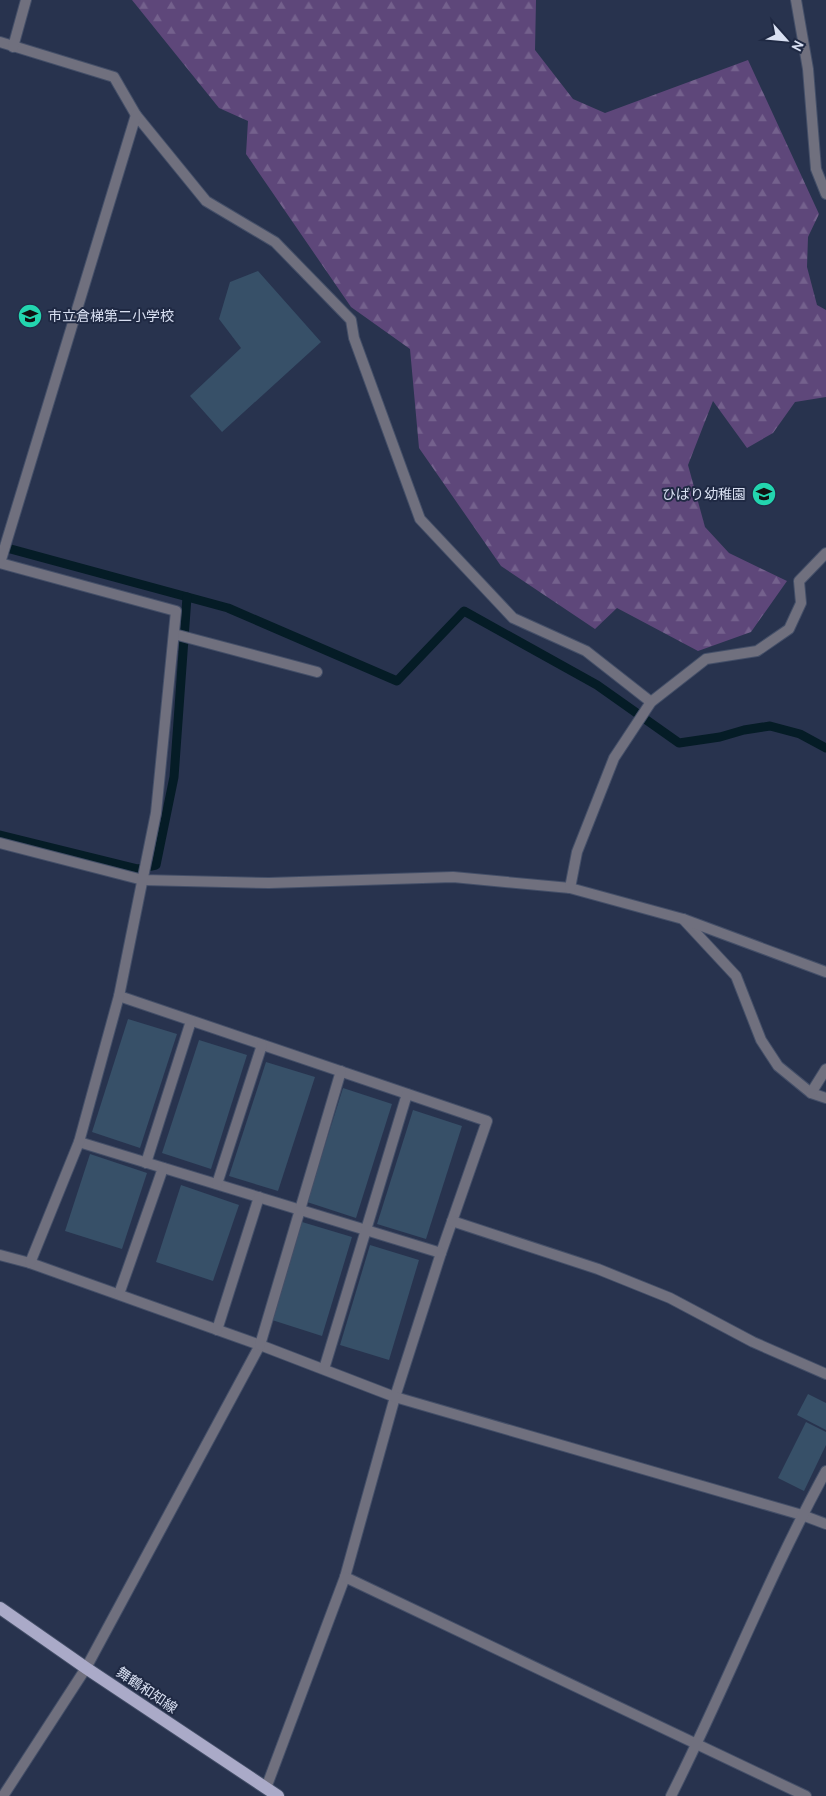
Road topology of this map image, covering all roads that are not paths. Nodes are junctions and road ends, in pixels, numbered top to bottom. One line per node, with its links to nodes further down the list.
1 (26, 0): 4 (street)
2 (796, 0): 6 (street)
3 (0, 42): 4 (street)
4 (13, 47): 5 (street)
5 (136, 116): 8 (street); 10 (street)
6 (826, 194)
7 (826, 553): 10 (street)
8 (174, 634): 9 (street); 12 (street)
9 (317, 672)
10 (650, 702): 13 (street)
11 (0, 843): 12 (street)
12 (143, 880): 13 (street); 16 (street)
13 (570, 888): 14 (street)
14 (683, 919): 15 (street); 21 (street)
15 (826, 972)
16 (118, 996): 17 (street); 24 (street)
17 (191, 1020): 18 (street); 25 (street)
18 (262, 1045): 20 (street); 27 (street)
19 (826, 1069): 21 (street)
20 (341, 1072): 22 (street); 29 (street)
21 (810, 1093): 23 (street)
22 (407, 1094): 30 (street); 31 (street)
23 (826, 1098)
24 (79, 1142): 25 (street); 34 (street)
25 (146, 1163): 26 (street)
26 (163, 1168): 27 (street); 35 (street)
27 (217, 1184): 28 (street)
28 (259, 1197): 29 (street); 36 (street)
29 (300, 1210): 31 (street); 37 (street)
30 (452, 1221): 32 (street); 39 (street)
31 (366, 1230): 32 (street); 38 (street)
32 (441, 1253): 40 (street)
33 (0, 1254): 34 (street)
34 (30, 1263): 35 (street)
35 (118, 1294): 36 (street)
36 (217, 1330): 37 (street)
37 (260, 1345): 38 (street); 46 (street)
38 (324, 1369): 40 (street)
39 (826, 1374)
40 (395, 1396): 42 (street); 44 (street)
41 (826, 1472): 42 (street)
42 (802, 1515): 43 (street); 47 (street)
43 (826, 1524)
44 (345, 1577): 47 (street); 48 (street)
45 (0, 1608): 46 (main road, 舞鶴和知線)
46 (86, 1668): 48 (main road, 舞鶴和知線); 49 (street)
47 (697, 1744): 51 (street); 52 (street)
48 (264, 1792): 50 (main road, 舞鶴和知線)
49 (3, 1796)
50 (278, 1796)
51 (670, 1796)
52 (806, 1796)

